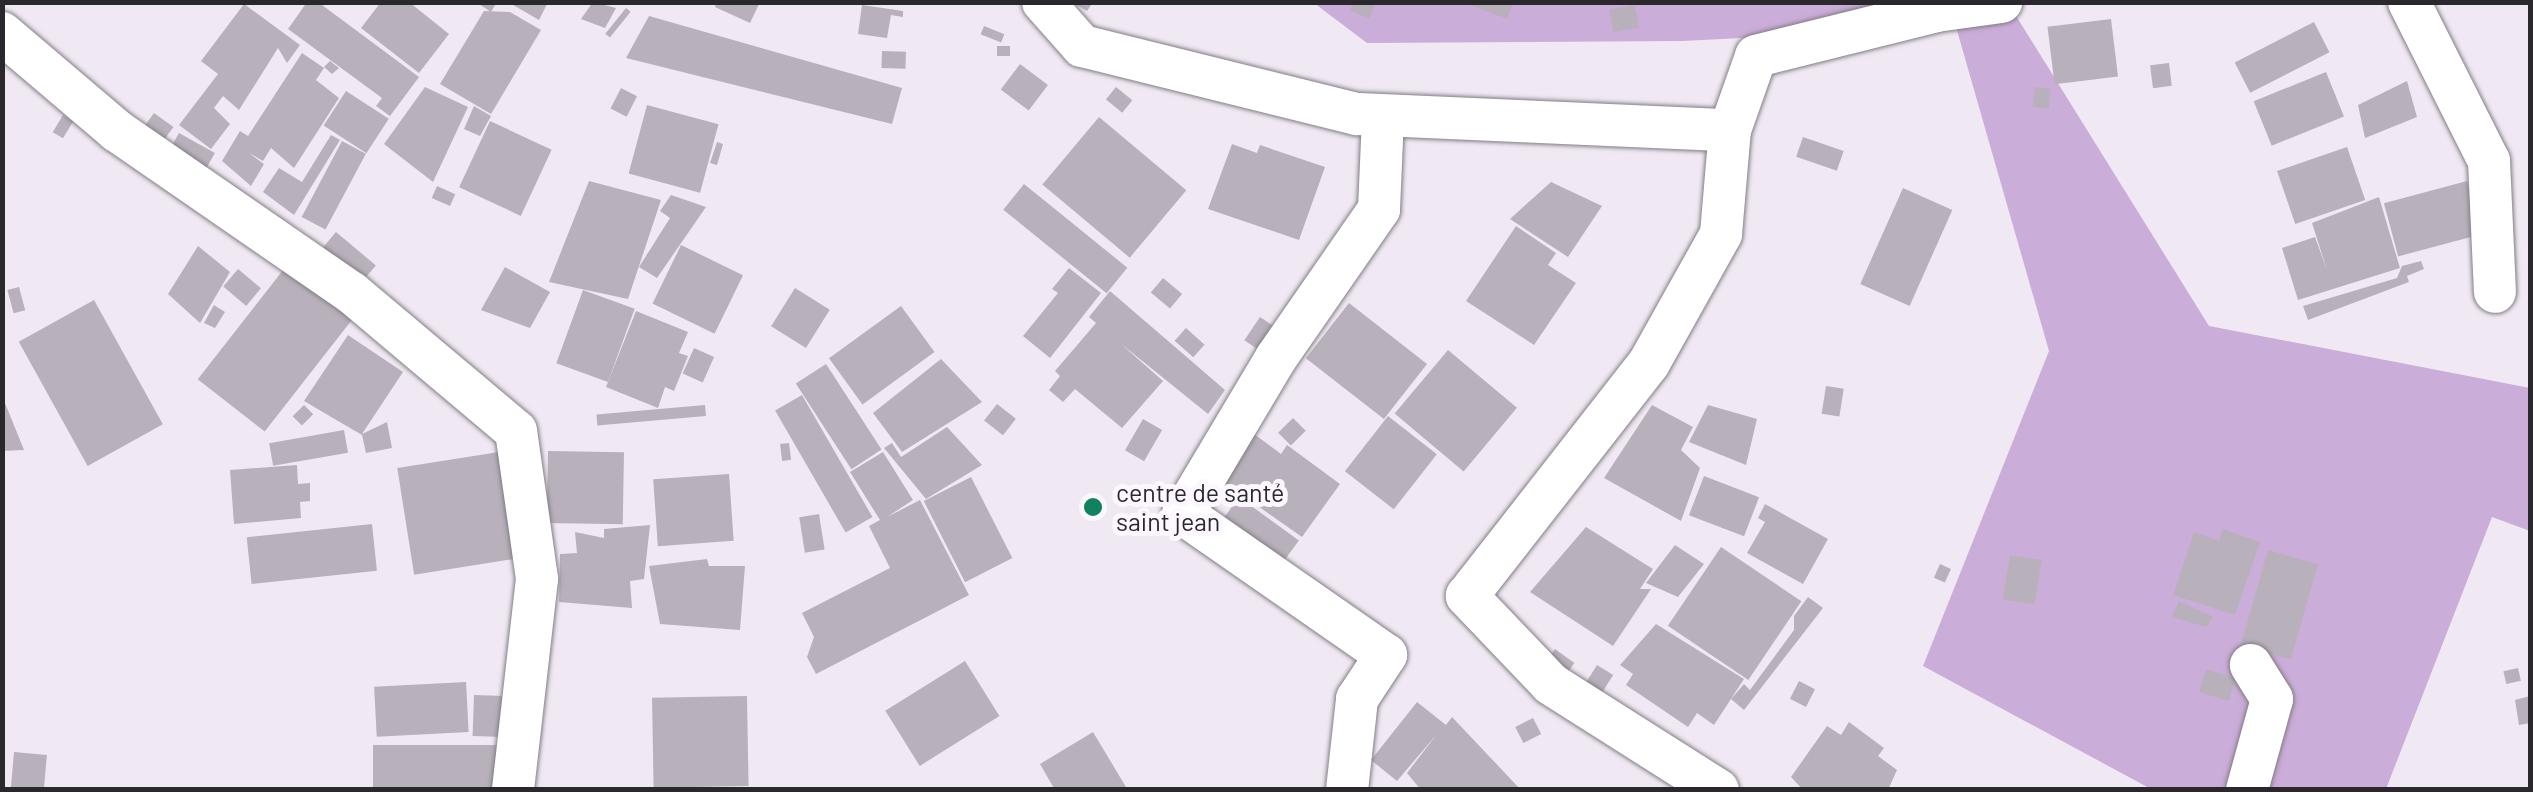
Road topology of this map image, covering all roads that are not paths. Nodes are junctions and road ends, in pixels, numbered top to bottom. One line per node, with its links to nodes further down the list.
1 (1042, 2): 5 (street)
2 (2001, 2): 6 (street)
3 (2409, 2): 7 (street)
4 (2, 33): 9 (street)
5 (1383, 116): 6 (street); 10 (street)
6 (1730, 130): 11 (street)
7 (2495, 292)
8 (2251, 665): 12 (street)
9 (512, 790)
10 (1347, 790)
11 (1718, 790)
12 (2247, 790)

